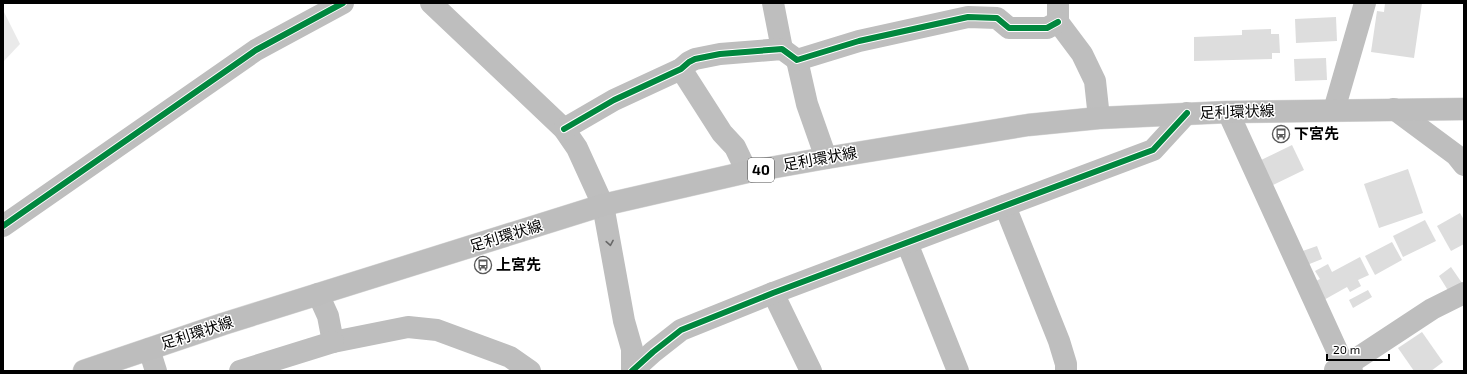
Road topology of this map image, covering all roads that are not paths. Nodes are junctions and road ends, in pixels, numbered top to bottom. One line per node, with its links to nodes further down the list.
1 (342, 3): 20 (street)
2 (430, 3): 14 (street)
3 (773, 3): 6 (street)
4 (1365, 3): 10 (street)
5 (1058, 13): 6 (street); 13 (street)
6 (790, 54): 7 (street); 15 (street)
7 (681, 69): 14 (street); 17 (street)
8 (1394, 109): 9 (main road, 足利環状線 / 40); 10 (main road, 足利環状線 / 40); 16 (street)
9 (1464, 109)
10 (1334, 110): 11 (main road, 足利環状線 / 40)
11 (1228, 112): 12 (main road, 足利環状線 / 40); 27 (street)
12 (1187, 113): 13 (main road, 足利環状線 / 40); 19 (street)
13 (1099, 118): 15 (main road, 足利環状線 / 40)
14 (564, 129): 18 (street)
15 (826, 158): 17 (main road, 足利環状線 / 40)
16 (1464, 166)
17 (747, 172): 18 (main road, 足利環状線 / 40)
18 (603, 205): 24 (main road, 足利環状線 / 40); 32 (street, one-way to 32)
19 (1005, 206): 21 (street); 35 (street)
20 (3, 226)
21 (907, 243): 22 (street); 34 (street)
22 (773, 293): 32 (street); 33 (street)
23 (1464, 293): 27 (street)
24 (318, 294): 25 (street); 26 (main road, 足利環状線 / 40)
25 (333, 342): 30 (street); 31 (street)
26 (149, 349): 28 (main road, 足利環状線 / 40); 29 (street)
27 (1344, 369)
28 (84, 371)
29 (156, 371)
30 (240, 371)
31 (530, 371)
32 (632, 371)
33 (812, 371)
34 (958, 371)
35 (1066, 371)

